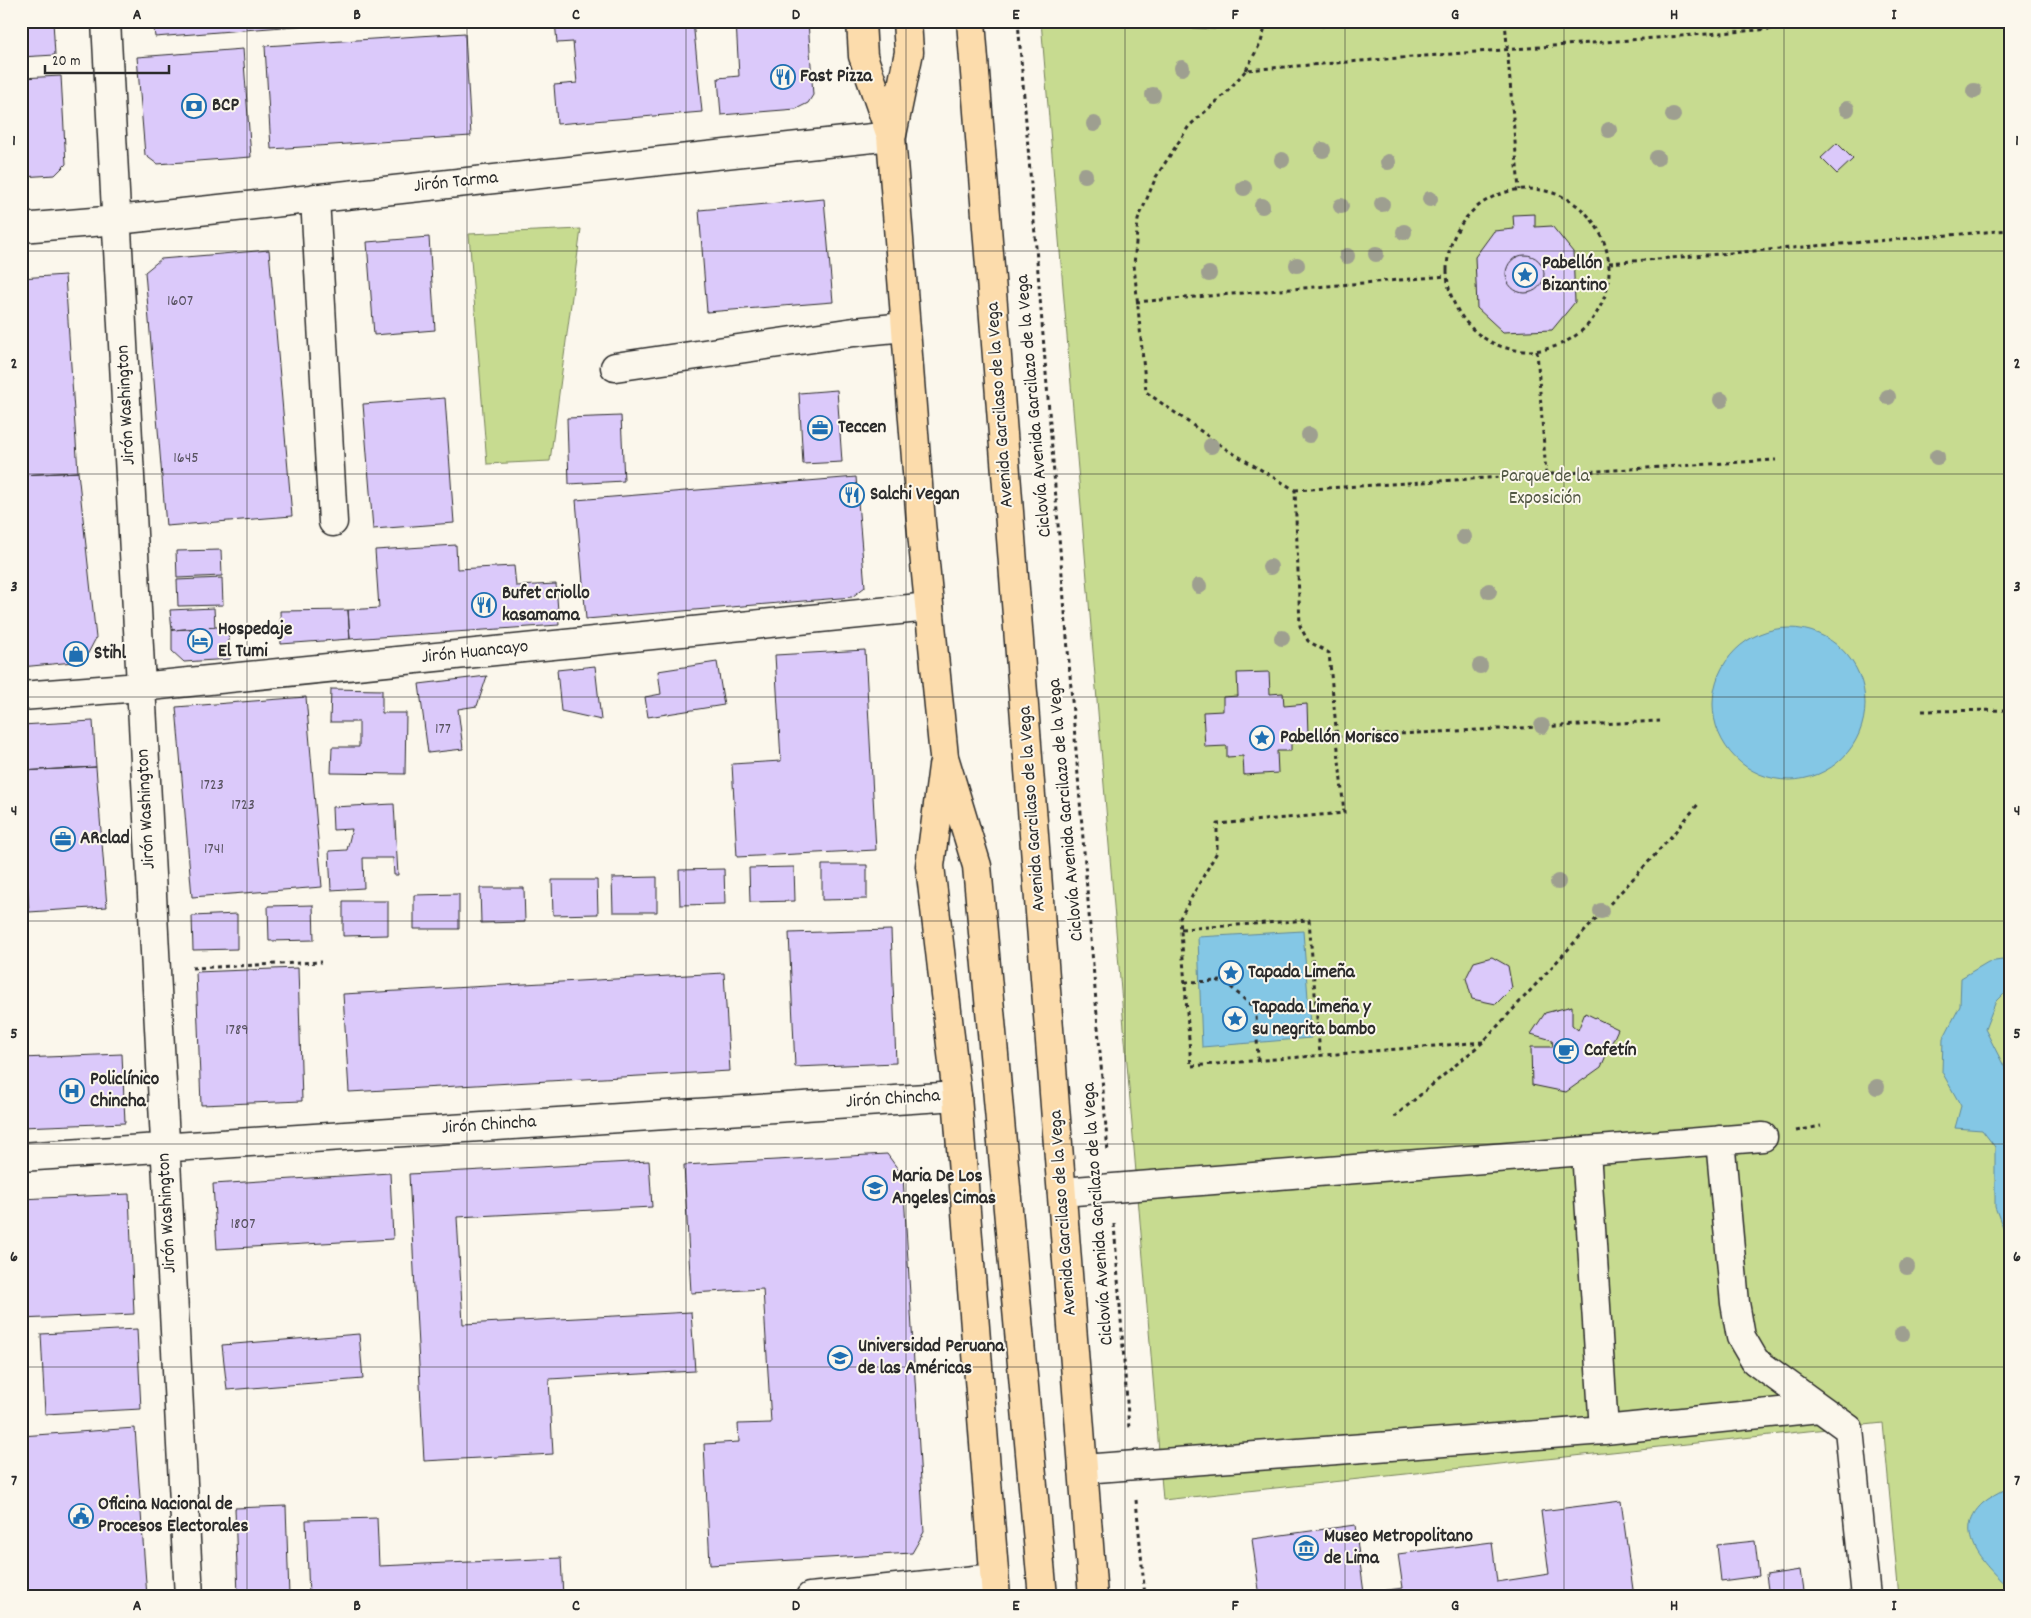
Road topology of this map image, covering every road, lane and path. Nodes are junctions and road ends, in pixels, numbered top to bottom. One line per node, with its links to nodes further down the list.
1 (106, 21): 14 (street, Jirón Washington)
2 (861, 21): 11 (main road)
3 (907, 21): 11 (main road)
4 (971, 21): 51 (main road, Avenida Garcilaso de la Vega)
5 (1018, 21): 50 (path, Ciclovía Avenida Garcilazo de la Vega)
6 (1267, 21): 10 (path)
7 (1505, 21): 9 (path)
8 (1873, 21): 9 (path)
9 (1507, 50): 10 (path); 12 (path)
10 (1246, 70): 19 (path)
11 (891, 136): 13 (street, Jirón Tarma); 20 (main road)
12 (1519, 190): 17 (path); 18 (path)
13 (315, 198): 14 (street, Jirón Tarma); 26 (street)
14 (117, 220): 15 (street, Jirón Tarma); 28 (street, Jirón Washington)
15 (21, 228)
16 (2010, 230): 17 (path)
17 (1609, 263): 21 (path)
18 (1447, 276): 19 (path); 21 (path)
19 (1136, 302): 25 (path)
20 (905, 327): 22 (street); 27 (main road)
21 (1537, 351): 24 (path)
22 (615, 367)
23 (1776, 460): 24 (path)
24 (1546, 474): 25 (path)
25 (1294, 490): 33 (path)
26 (332, 522)
27 (929, 607): 28 (street, Jirón Huancayo); 34 (main road)
28 (140, 687): 29 (street, Jirón Huancayo); 38 (street, Jirón Washington)
29 (21, 696)
30 (2010, 710): 31 (path)
31 (1922, 711)
32 (1660, 721): 33 (path)
33 (1337, 737): 36 (path)
34 (944, 757): 43 (main road); 59 (main road)
35 (1700, 802): 40 (path)
36 (1180, 929): 39 (path); 41 (path)
37 (321, 962): 38 (path)
38 (155, 970): 47 (street, Jirón Washington)
39 (1184, 982): 42 (path); 42 (path)
40 (1483, 1042): 41 (path); 44 (path)
41 (1320, 1055): 42 (path)
42 (1258, 1060)
43 (957, 1096): 47 (street, Jirón Chincha); 56 (main road)
44 (1394, 1117)
45 (1764, 1136): 46 (street)
46 (1720, 1140): 48 (street); 52 (street)
47 (165, 1147): 49 (street, Jirón Chincha); 57 (street, Jirón Washington)
48 (1586, 1151): 50 (street); 53 (street)
49 (21, 1157)
50 (1111, 1188): 51 (street); 54 (path, Ciclovía Avenida Garcilazo de la Vega)
51 (1062, 1192): 55 (main road, Avenida Garcilaso de la Vega)
52 (1818, 1408): 53 (street); 62 (street)
53 (1604, 1430): 54 (street)
54 (1132, 1465): 55 (street); 61 (path, Ciclovía Avenida Garcilazo de la Vega)
55 (1082, 1469): 60 (main road, Avenida Garcilaso de la Vega)
56 (995, 1588): 58 (street)
57 (189, 1597)
58 (810, 1597)
59 (1043, 1597)
60 (1093, 1597)
61 (1145, 1597)
62 (1866, 1597)

